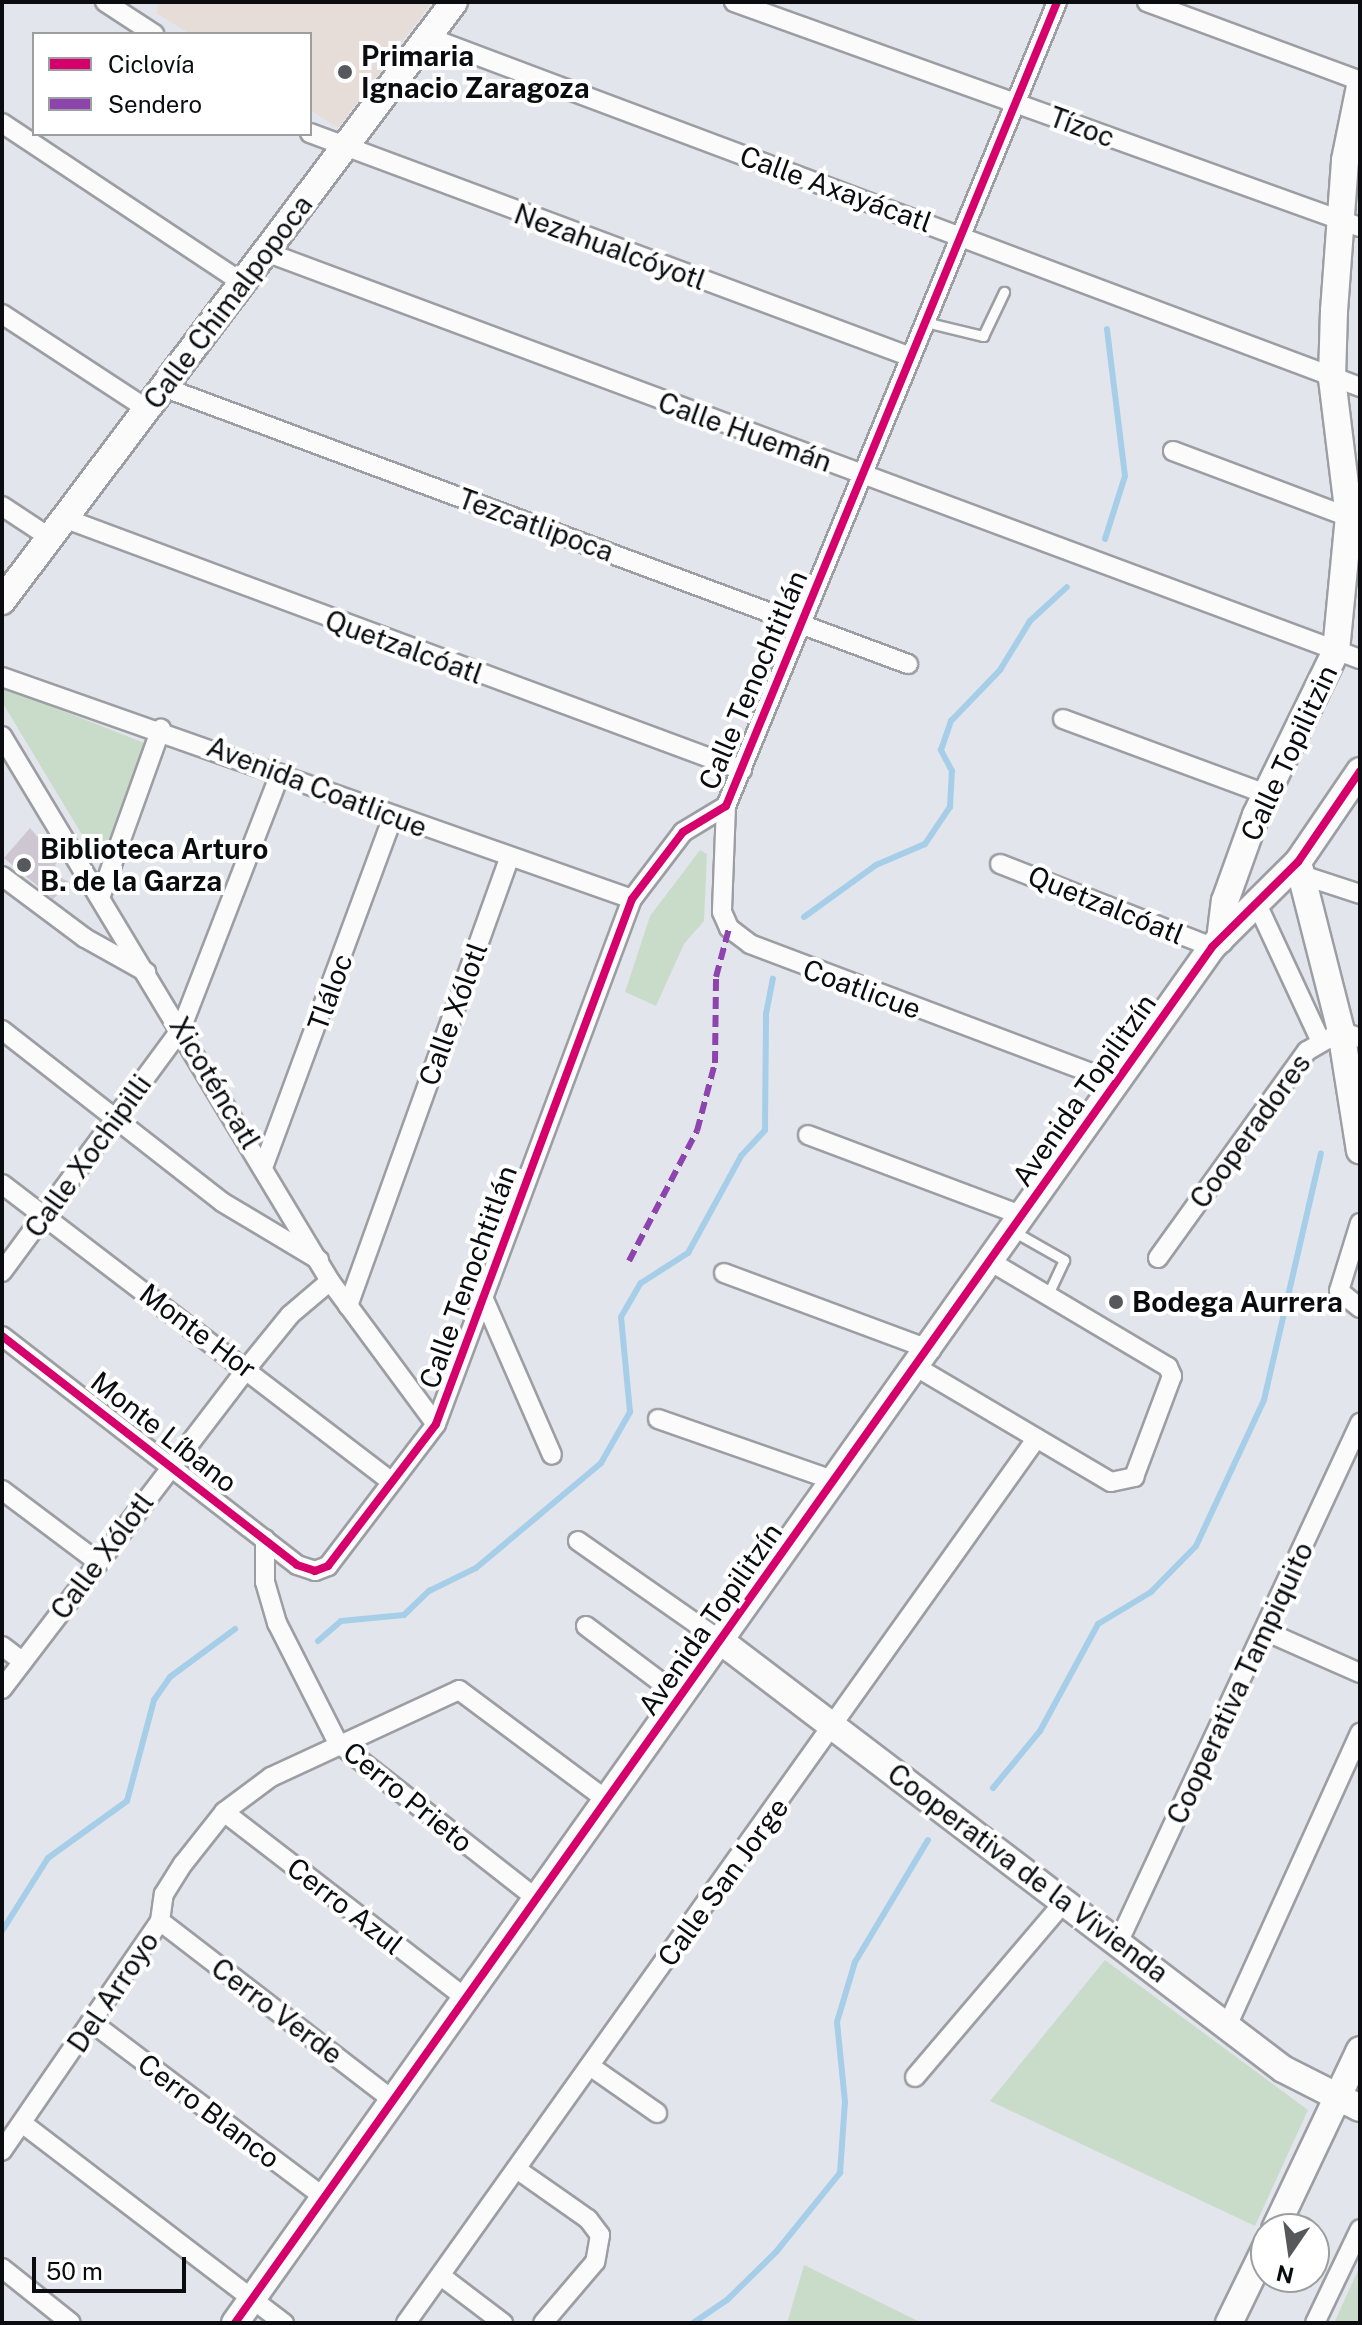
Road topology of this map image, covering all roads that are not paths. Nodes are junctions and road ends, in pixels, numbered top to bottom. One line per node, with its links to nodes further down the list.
1 (105, 2): 6 (street)
2 (454, 2): 7 (street, Calle Chimalpopoca)
3 (734, 2): 9 (street, Tízoc)
4 (1057, 2): 9 (street, Calle Tenochtitlán)
5 (1147, 2): 8 (street)
6 (151, 32)
7 (428, 37): 12 (street, Calle Chimalpopoca); 14 (street, Calle Axayácatl)
8 (1360, 84): 13 (street, Calle Topilitzin)
9 (1013, 102): 13 (street, Tízoc); 14 (street, Calle Tenochtitlán)
10 (2, 123): 16 (street)
11 (312, 134): 12 (street, Nezahualcóyotl)
12 (344, 149): 15 (street, Calle Chimalpopoca); 20 (street, Nezahualcóyotl)
13 (1350, 224): 21 (street, Calle Topilitzin)
14 (959, 235): 19 (street, Calle Tenochtitlán); 21 (street, Calle Axayácatl)
15 (266, 252): 16 (street, Calle Chimalpopoca); 26 (street, Calle Huemán)
16 (243, 283): 22 (street, Calle Chimalpopoca)
17 (1004, 292): 19 (lane)
18 (2, 314): 24 (street)
19 (925, 322): 20 (street, Calle Tenochtitlán)
20 (911, 357): 26 (street, Calle Tenochtitlán)
21 (1332, 378): 23 (street, Calle Axayácatl); 28 (street, Calle Topilitzin)
22 (163, 387): 24 (street, Calle Chimalpopoca); 31 (street, Tezcatlipoca)
23 (1360, 387)
24 (147, 409): 29 (street, Calle Chimalpopoca)
25 (1173, 451): 28 (street)
26 (862, 476): 31 (street, Calle Tenochtitlán); 32 (street, Calle Huemán)
27 (2, 506): 29 (street, Quetzalcóatl)
28 (1354, 519): 32 (street, Calle Topilitzin)
29 (60, 529): 30 (street, Calle Chimalpopoca); 38 (street, Quetzalcóatl)
30 (2, 601)
31 (803, 624): 33 (street, Tezcatlipoca); 38 (street, Calle Tenochtitlán)
32 (1348, 655): 41 (street, Calle Topilitzin)
33 (908, 664)
34 (2, 677): 36 (street, Avenida Coatlicue)
35 (1063, 719): 41 (street)
36 (161, 729): 40 (street, Avenida Coatlicue); 49 (street)
37 (2, 736): 49 (street, Xicoténcatl)
38 (742, 770): 42 (street, Calle Tenochtitlán)
39 (1360, 771): 46 (street)
40 (280, 774): 43 (street, Avenida Coatlicue); 54 (street, Calle Xochipilli)
41 (1266, 794): 52 (street, Calle Topilitzin)
42 (726, 806): 50 (street, Calle Tenochtitlán); 57 (street, Coatlicue)
43 (393, 817): 44 (street, Avenida Coatlicue); 61 (street, Tláloc)
44 (509, 858): 50 (street, Avenida Coatlicue); 74 (street, Calle Xólotl)
45 (1000, 864): 52 (street, Quetzalcóatl)
46 (1301, 869): 48 (street); 51 (street); 56 (street)
47 (2, 876): 53 (street)
48 (1360, 894)
49 (100, 898): 53 (street, Xicoténcatl)
50 (632, 899): 73 (street, Calle Tenochtitlán)
51 (1257, 904): 52 (street); 56 (street)
52 (1216, 944): 57 (street, Avenida Topilitzín)
53 (147, 973): 54 (street, Xicoténcatl)
54 (181, 1029): 58 (street, Calle Xochipilli); 61 (street, Xicoténcatl)
55 (2, 1030): 58 (street)
56 (1340, 1036): 60 (street); 66 (street, Cooperadores)
57 (1116, 1082): 65 (street, Avenida Topilitzín)
58 (118, 1117): 63 (street, Calle Xochipilli); 67 (street)
59 (808, 1135): 65 (street)
60 (1360, 1151)
61 (264, 1165): 67 (street, Xicoténcatl)
62 (2, 1184): 63 (street, Monte Hor)
63 (45, 1216): 69 (street, Calle Xochipilli); 78 (street, Monte Hor)
64 (1360, 1223): 75 (street)
65 (1018, 1224): 68 (street, Avenida Topilitzín); 72 (lane)
66 (1158, 1258)
67 (319, 1260): 71 (street, Xicoténcatl)
68 (993, 1263): 72 (street); 77 (street, Avenida Topilitzín)
69 (2, 1272)
70 (724, 1273): 77 (street)
71 (330, 1281): 74 (street, Xicoténcatl); 78 (street, Calle Xólotl)
72 (1048, 1295): 82 (street)
73 (483, 1297): 81 (street, Calle Tenochtitlán); 83 (street)
74 (348, 1306): 81 (street, Xicoténcatl)
75 (1360, 1308)
76 (2, 1336): 84 (street, Monte Líbano)
77 (924, 1359): 82 (street); 86 (street, Avenida Topilitzín)
78 (247, 1368): 84 (street, Calle Xólotl); 85 (street, Monte Hor)
79 (658, 1419): 86 (street)
80 (1360, 1423): 93 (street, Cooperativa Tampiquito)
81 (436, 1424): 85 (street, Calle Tenochtitlán)
82 (1036, 1439): 100 (street, Calle San Jorge)
83 (552, 1455)
84 (173, 1464): 88 (street, Monte Líbano); 90 (street, Calle Xólotl)
85 (391, 1481): 91 (street, Calle Tenochtitlán)
86 (835, 1481): 94 (street, Avenida Topilitzín)
87 (2, 1490): 90 (street)
88 (265, 1539): 91 (street, Monte Líbano); 102 (street, Cerro Prieto)
89 (578, 1541): 94 (street)
90 (98, 1562): 96 (street, Calle Xólotl)
91 (297, 1565)
92 (586, 1626): 99 (street)
93 (1265, 1631): 97 (street); 108 (street, Cooperativa Tampiquito)
94 (722, 1642): 99 (street, Avenida Topilitzín); 100 (street, Cooperativa de la Vivienda)
95 (2, 1646): 96 (street)
96 (23, 1662): 98 (street, Calle Xólotl)
97 (1360, 1673)
98 (2, 1689)
99 (682, 1698): 103 (street, Avenida Topilitzín)
100 (835, 1725): 106 (street, Cooperativa de la Vivienda); 113 (street, Calle San Jorge)
101 (1360, 1733): 111 (street)
102 (338, 1743): 103 (street, Del Arroyo); 104 (street, Del Arroyo); 105 (street, Cerro Prieto)
103 (608, 1801): 105 (street, Avenida Topilitzín)
104 (224, 1812): 107 (street, Del Arroyo); 109 (street, Cerro Azul)
105 (538, 1900): 109 (street, Avenida Topilitzín)
106 (1065, 1901): 108 (street, Cooperativa de la Vivienda); 114 (street)
107 (160, 1921): 110 (street, Del Arroyo); 115 (street, Cerro Verde)
108 (1118, 1943): 111 (street, Cooperativa de la Vivienda)
109 (467, 1999): 115 (street, Avenida Topilitzín)
110 (94, 2024): 118 (street, Del Arroyo); 121 (street, Cerro Blanco)
111 (1228, 2024): 116 (street, Cooperativa de la Vivienda)
112 (1360, 2050): 116 (street)
113 (590, 2066): 117 (street); 120 (street, Calle San Jorge)
114 (915, 2077)
115 (394, 2101): 121 (street, Avenida Topilitzín)
116 (1349, 2103): 122 (street)
117 (657, 2113)
118 (22, 2123): 119 (street, Del Arroyo); 127 (street)
119 (2, 2151)
120 (518, 2170): 125 (street, Calle San Jorge); 133 (street)
121 (325, 2198): 127 (street, Avenida Topilitzín)
122 (1284, 2213)
123 (1360, 2229): 135 (street)
124 (2, 2268): 128 (street)
125 (441, 2276): 131 (street, Calle San Jorge); 132 (street)
126 (1250, 2280): 134 (street)
127 (253, 2299): 129 (street, Avenida Topilitzín); 130 (street)
128 (71, 2323)
129 (235, 2323)
130 (284, 2323)
131 (406, 2323)
132 (503, 2323)
133 (543, 2323)
134 (1229, 2323)
135 (1315, 2323)

